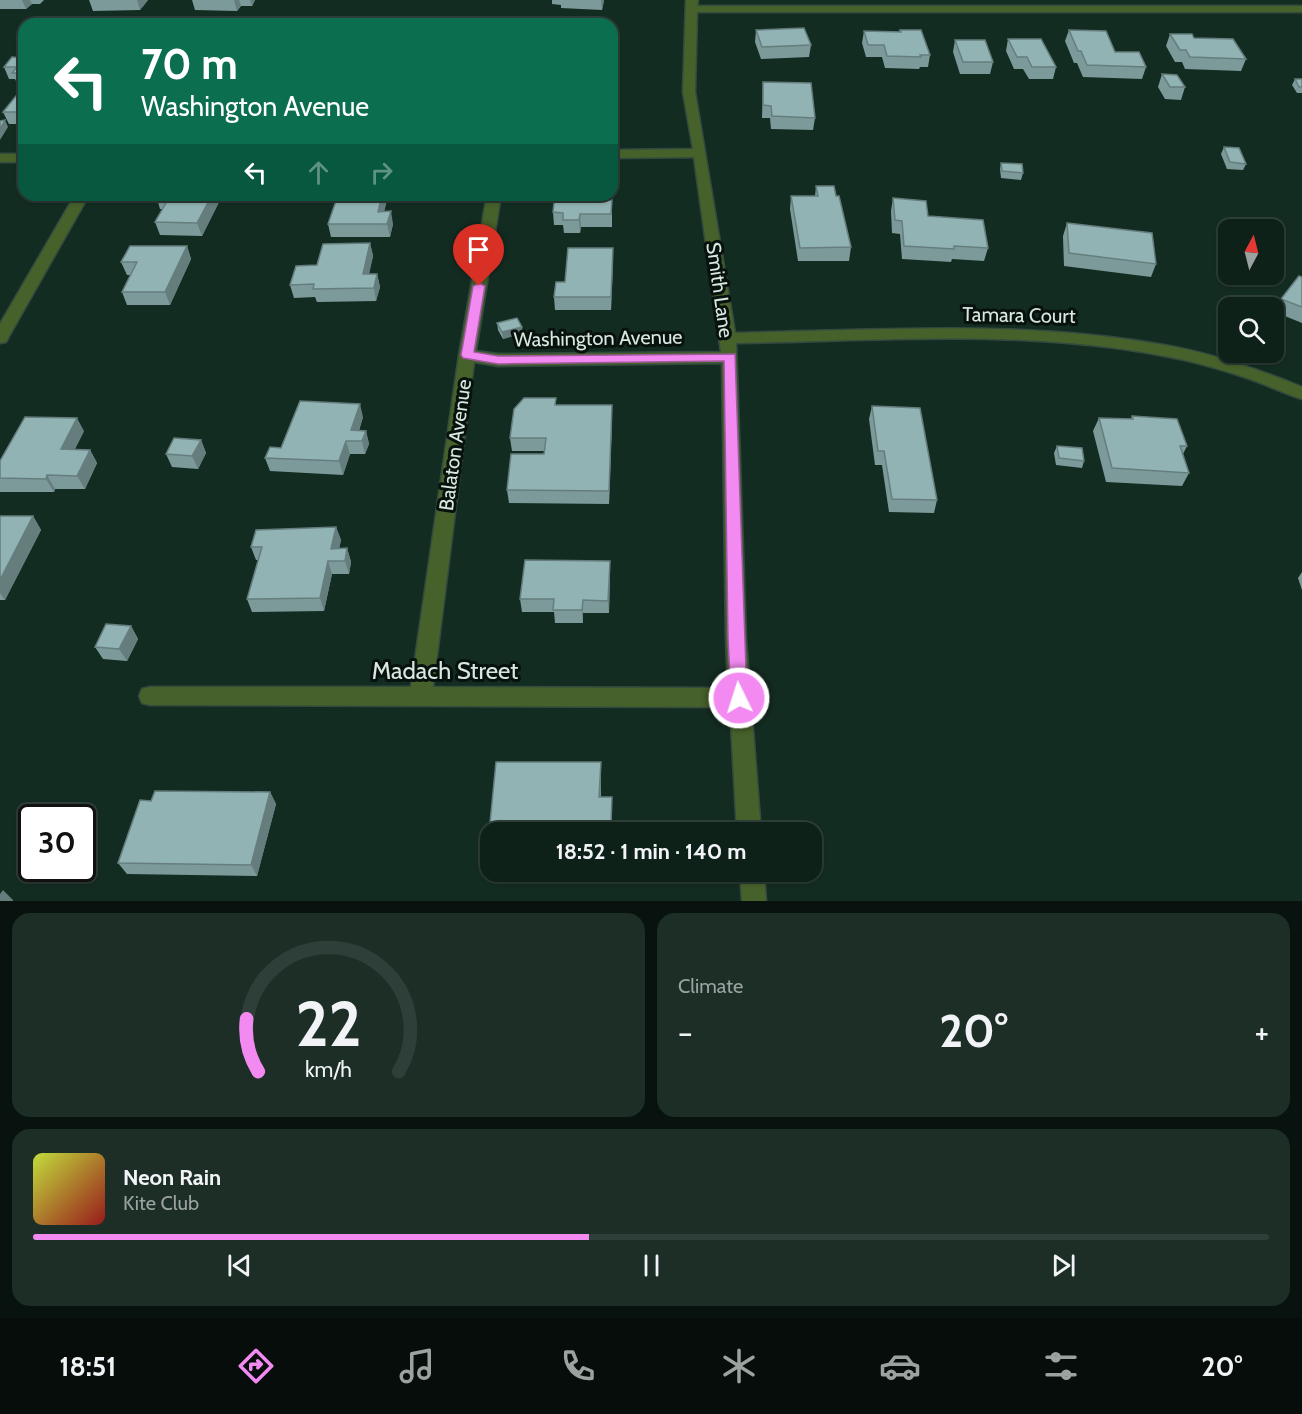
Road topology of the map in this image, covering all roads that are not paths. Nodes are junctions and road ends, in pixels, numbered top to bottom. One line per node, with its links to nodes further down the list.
1 (692, 4): 2 (street); 3 (street, Smith Lane)
2 (1302, 9)
3 (700, 153): 4 (street); 10 (street, Smith Lane)
4 (618, 154)
5 (0, 158): 6 (street)
6 (18, 158)
7 (79, 201): 9 (street)
8 (493, 201): 11 (street, Balaton Avenue)
9 (0, 338)
10 (728, 338): 12 (street, Smith Lane); 13 (street, Tamara Court)
11 (467, 355): 12 (street, Washington Avenue); 15 (street, Balaton Avenue)
12 (730, 357): 16 (street, Smith Lane)
13 (1302, 393)
14 (150, 696): 15 (street, Madach Street)
15 (421, 697): 16 (street, Madach Street)
16 (739, 698): 17 (street, Smith Lane)
17 (748, 822)
18 (753, 882): 19 (street)
19 (754, 901)

